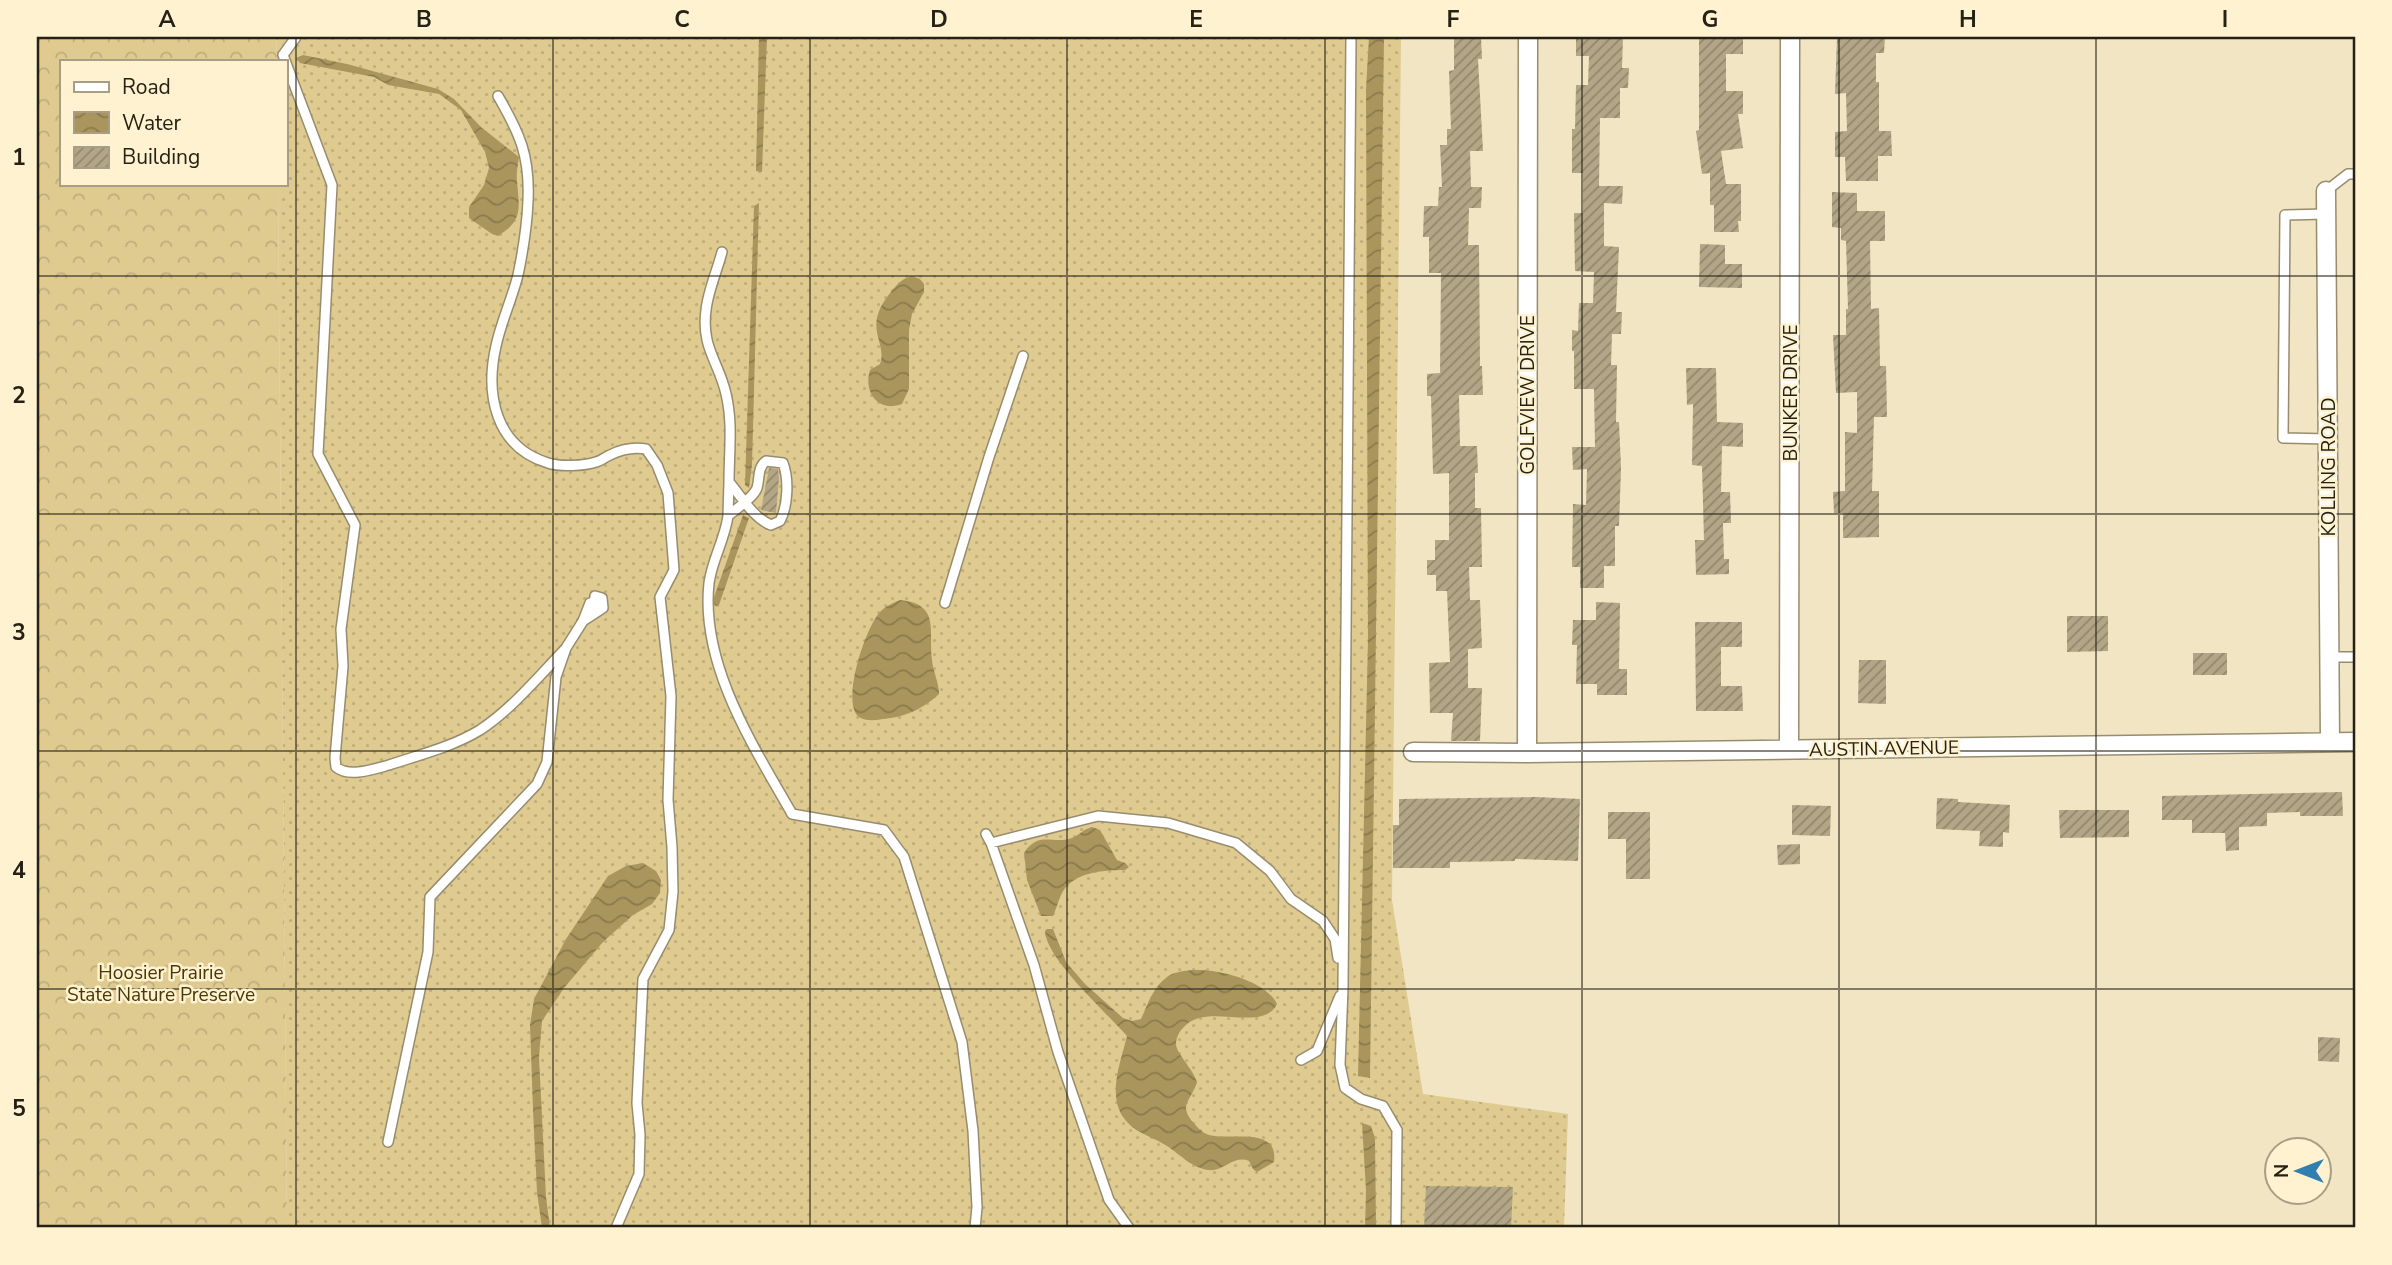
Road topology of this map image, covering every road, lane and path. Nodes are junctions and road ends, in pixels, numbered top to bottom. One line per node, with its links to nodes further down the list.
1 (296, 37): 5 (lane)
2 (1351, 37): 27 (lane)
3 (1528, 37): 26 (street, GOLFVIEW DRIVE)
4 (1790, 37): 24 (street, BUNKER DRIVE)
5 (285, 60)
6 (287, 66): 19 (lane)
7 (498, 96): 30 (lane)
8 (2355, 174): 9 (lane)
9 (2326, 191): 10 (street, KOLLING ROAD)
10 (2327, 214): 13 (street, KOLLING ROAD); 13 (lane)
11 (722, 252): 14 (lane)
12 (1023, 356): 17 (lane)
13 (2328, 439): 20 (street, KOLLING ROAD)
14 (729, 482): 15 (lane); 16 (lane)
15 (746, 501): 15 (lane); 16 (lane)
16 (728, 516): 31 (lane)
17 (945, 603)
18 (583, 621): 19 (lane)
19 (566, 648): 29 (lane)
20 (2330, 657): 21 (lane); 22 (street, KOLLING ROAD)
21 (2355, 657)
22 (2330, 742): 23 (street, AUSTIN AVENUE); 24 (street, AUSTIN AVENUE)
23 (2355, 742)
24 (1789, 749): 26 (street, AUSTIN AVENUE)
25 (1413, 752): 26 (street, AUSTIN AVENUE)
26 (1527, 753)
27 (1343, 988): 28 (lane); 32 (lane); 33 (lane)
28 (1301, 1060)
29 (388, 1142)
30 (616, 1228)
31 (975, 1228)
32 (1129, 1228)
33 (1396, 1228)

